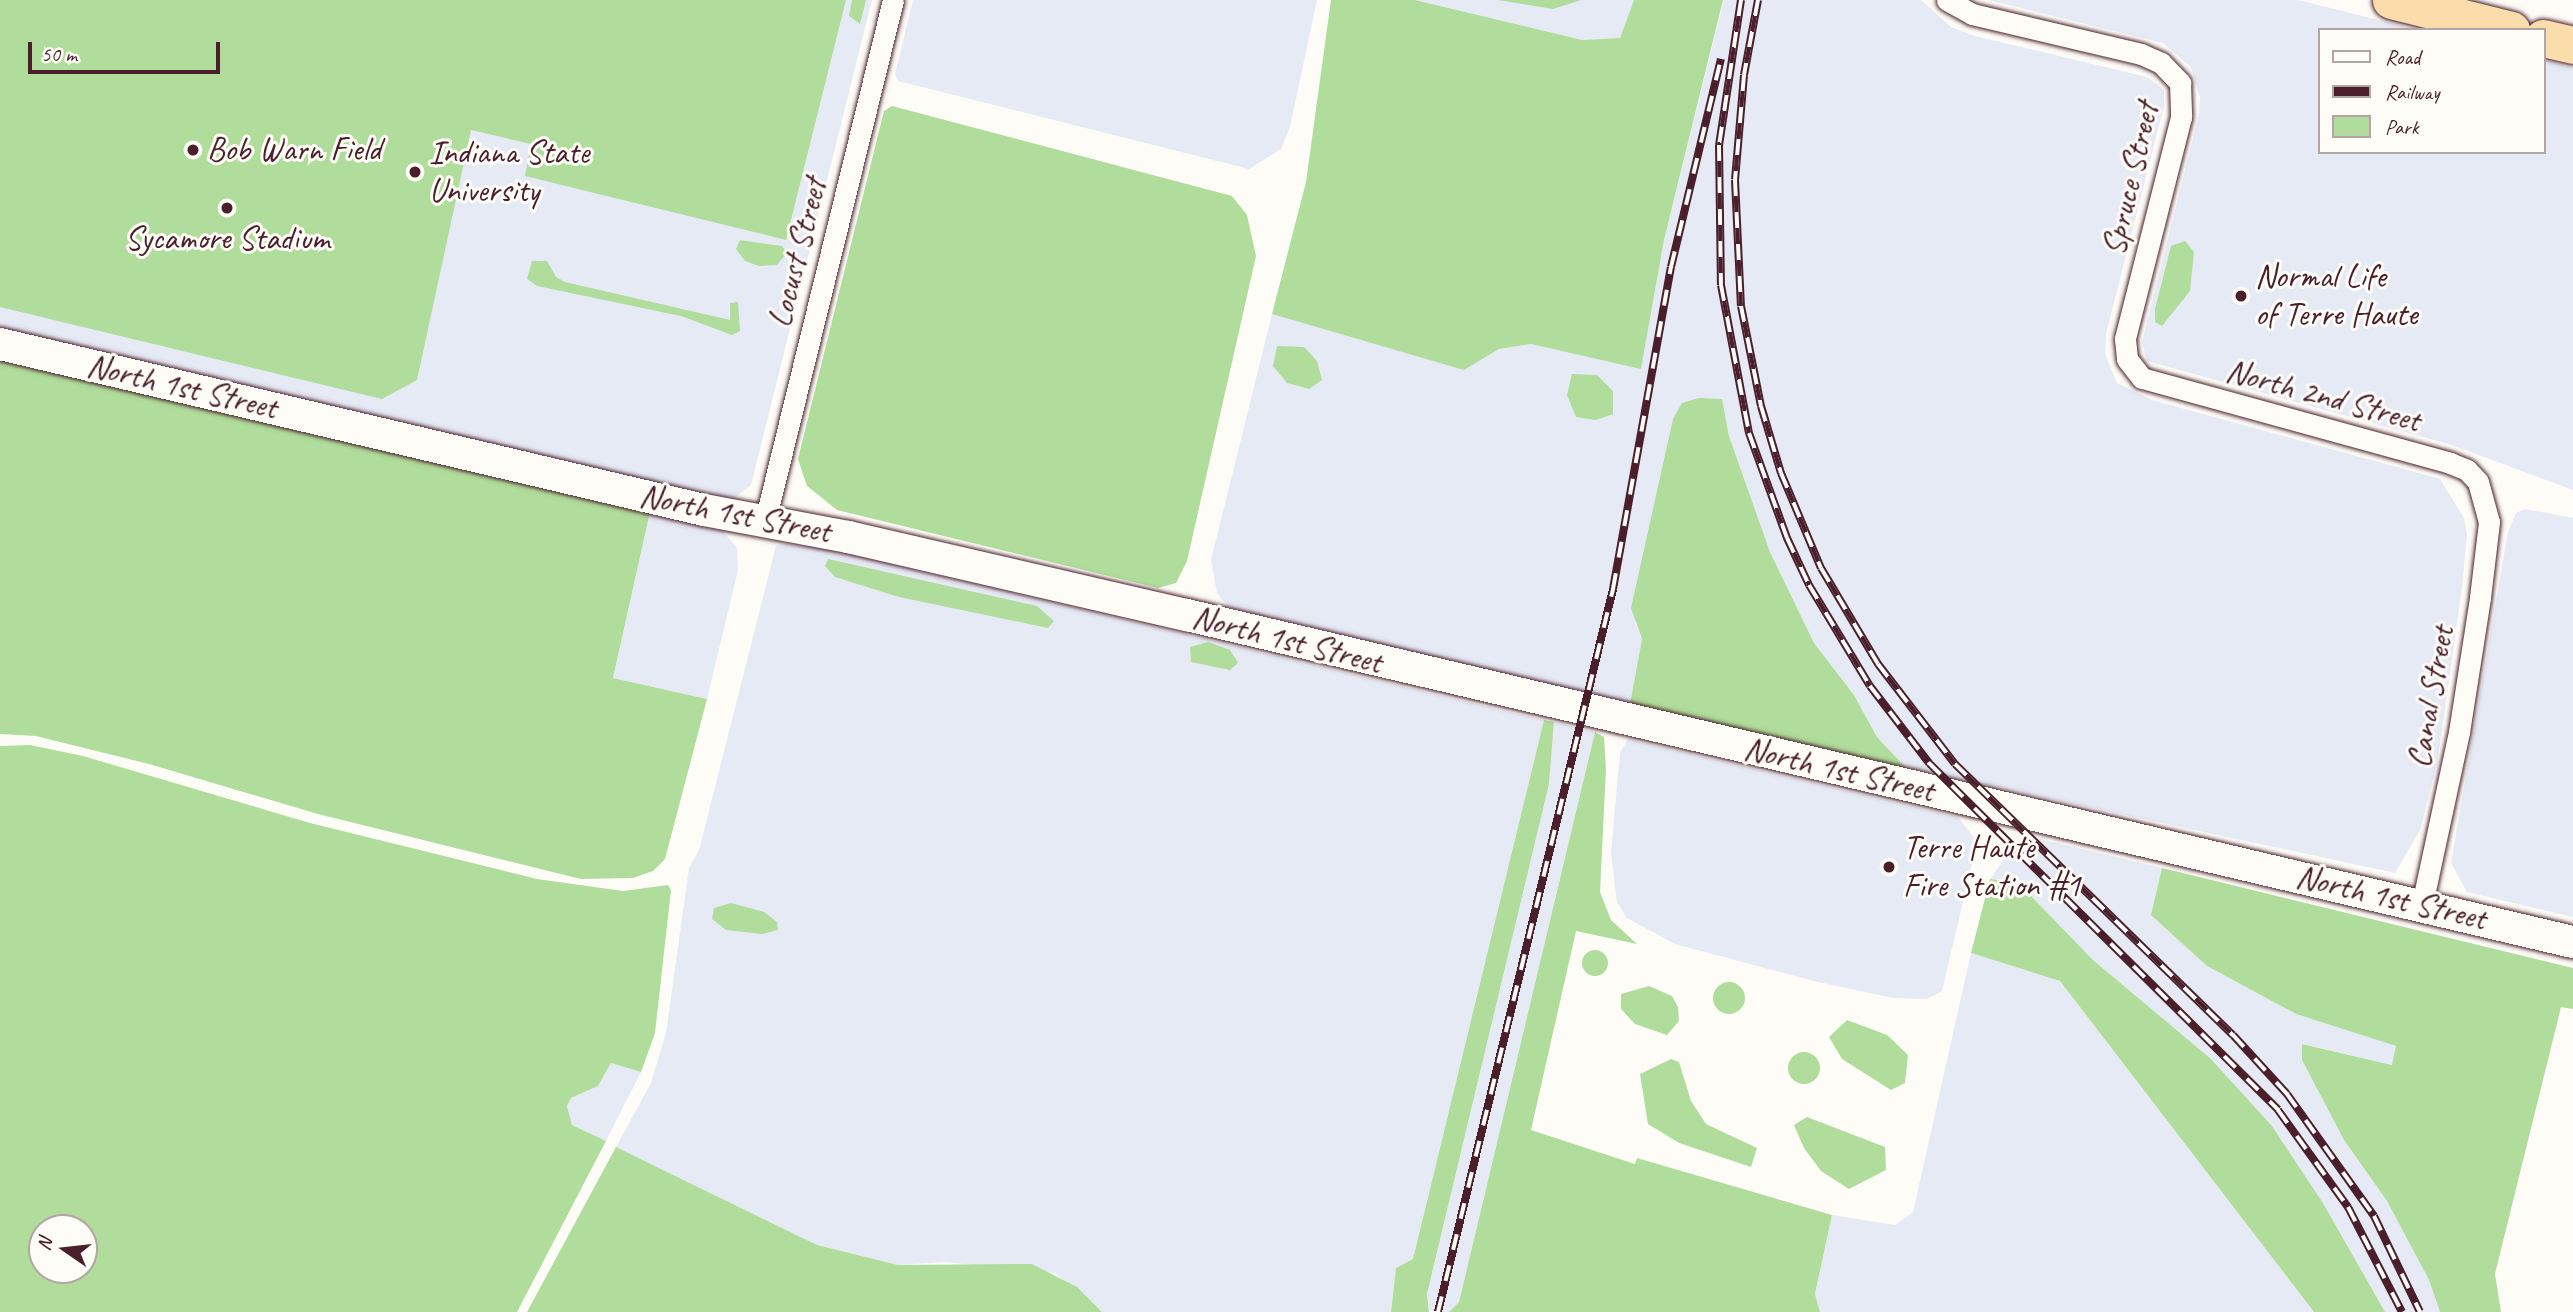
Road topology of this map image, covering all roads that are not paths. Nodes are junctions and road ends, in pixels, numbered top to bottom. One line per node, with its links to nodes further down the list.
1 (893, 0): 10 (street, Locust Street)
2 (1947, 0): 8 (street, Spruce Street)
3 (2392, 0): 4 (highway)
4 (2503, 28)
5 (2545, 38): 6 (highway)
6 (2573, 45)
7 (0, 344): 10 (main road, North 1st Street)
8 (2134, 370): 9 (street, North 2nd Street)
9 (2485, 497): 11 (street, Canal Street)
10 (765, 521): 11 (main road, North 1st Street)
11 (2422, 905): 12 (main road, North 1st Street)
12 (2573, 942)

